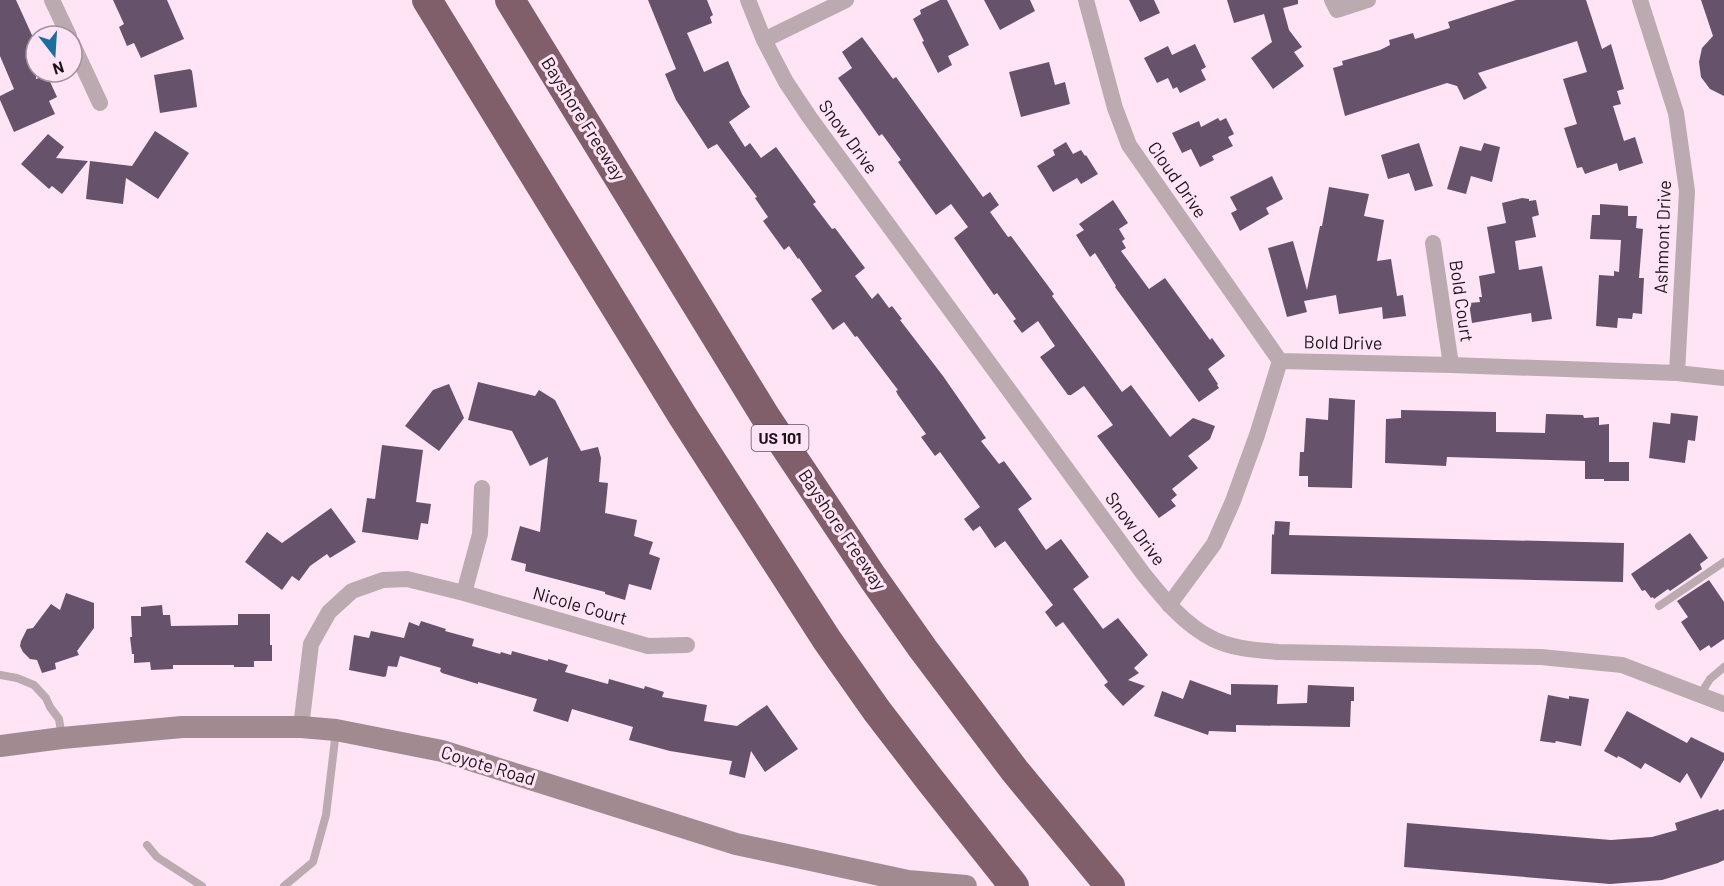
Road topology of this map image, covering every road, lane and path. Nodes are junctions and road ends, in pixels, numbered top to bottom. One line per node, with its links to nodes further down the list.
1 (52, 0): 10 (street)
2 (427, 0): 37 (highway)
3 (510, 0): 38 (highway, Bayshore Freeway / US 101)
4 (748, 0): 11 (street, Snow Drive)
5 (846, 0): 11 (street)
6 (1086, 0): 15 (street, Cloud Drive)
7 (1332, 0): 8 (street)
8 (1368, 0)
9 (1640, 0): 17 (street, Ashmont Drive)
10 (63, 24)
11 (764, 40): 22 (street, Snow Drive)
12 (84, 69): 13 (street)
13 (100, 103)
14 (1433, 243): 16 (street, Bold Court)
15 (1280, 361): 16 (street, Bold Drive); 22 (street, Bold Drive)
16 (1451, 365): 17 (street, Bold Drive)
17 (1677, 373): 18 (street, Bold Drive)
18 (1724, 378)
19 (482, 488): 21 (street)
20 (1724, 562): 23 (lane)
21 (464, 593): 24 (street, Nicole Court); 29 (street, Nicole Court)
22 (1169, 605): 27 (street, Snow Drive)
23 (1659, 606)
24 (687, 645)
25 (1724, 667): 27 (lane)
26 (0, 675): 31 (lane)
27 (1700, 695): 28 (street, Snow Drive)
28 (1724, 704)
29 (301, 727): 30 (street, Coyote Road); 31 (street, Coyote Road)
30 (336, 730): 35 (lane); 36 (street, Coyote Road)
31 (62, 738): 32 (street, Coyote Road)
32 (0, 746)
33 (147, 845): 34 (lane)
34 (202, 886)
35 (284, 886)
36 (966, 886)
37 (1014, 886)
38 (1110, 886)

